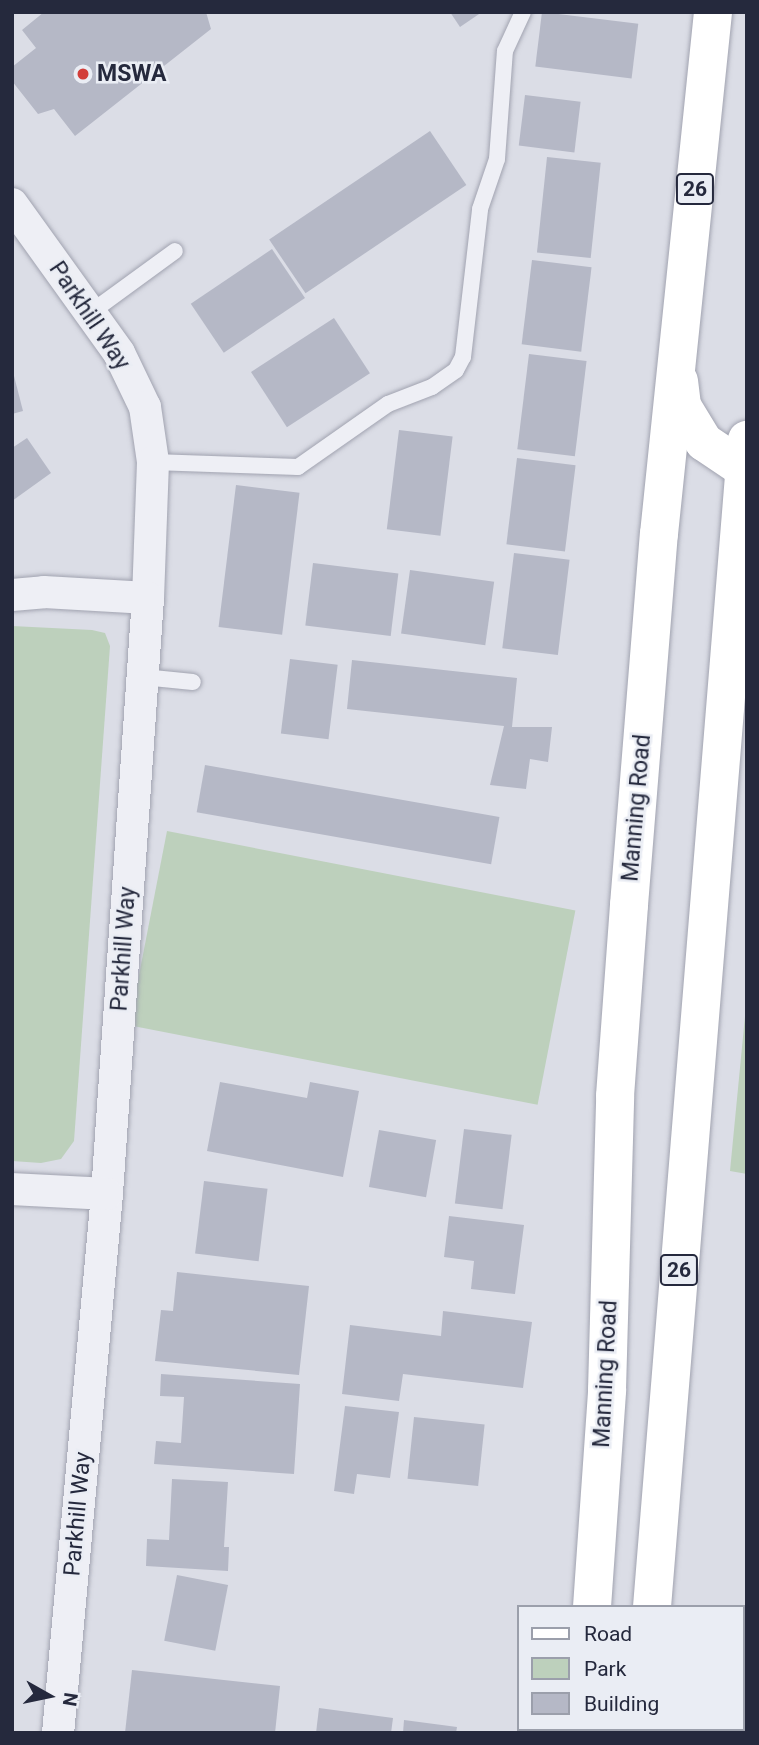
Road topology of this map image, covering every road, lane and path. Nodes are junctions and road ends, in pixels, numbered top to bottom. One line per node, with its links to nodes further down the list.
1 (523, 12): 8 (lane)
2 (713, 12): 6 (main road, Manning Road / 26)
3 (12, 204): 5 (street, Parkhill Way)
4 (175, 251): 5 (lane)
5 (90, 313): 8 (street, Parkhill Way)
6 (677, 365): 7 (main road); 9 (main road, Manning Road / 26)
7 (740, 453): 9 (main road); 12 (main road, 26)
8 (153, 462): 11 (street, Parkhill Way)
9 (661, 519): 17 (main road, Manning Road / 26)
10 (12, 596): 11 (street)
11 (148, 598): 13 (street, Parkhill Way)
12 (741, 609): 18 (main road, 26)
13 (143, 677): 14 (lane); 16 (street, Parkhill Way)
14 (192, 682)
15 (12, 1189): 16 (street)
16 (107, 1194): 19 (street, Parkhill Way)
17 (592, 1605)
18 (652, 1605)
19 (58, 1733)

